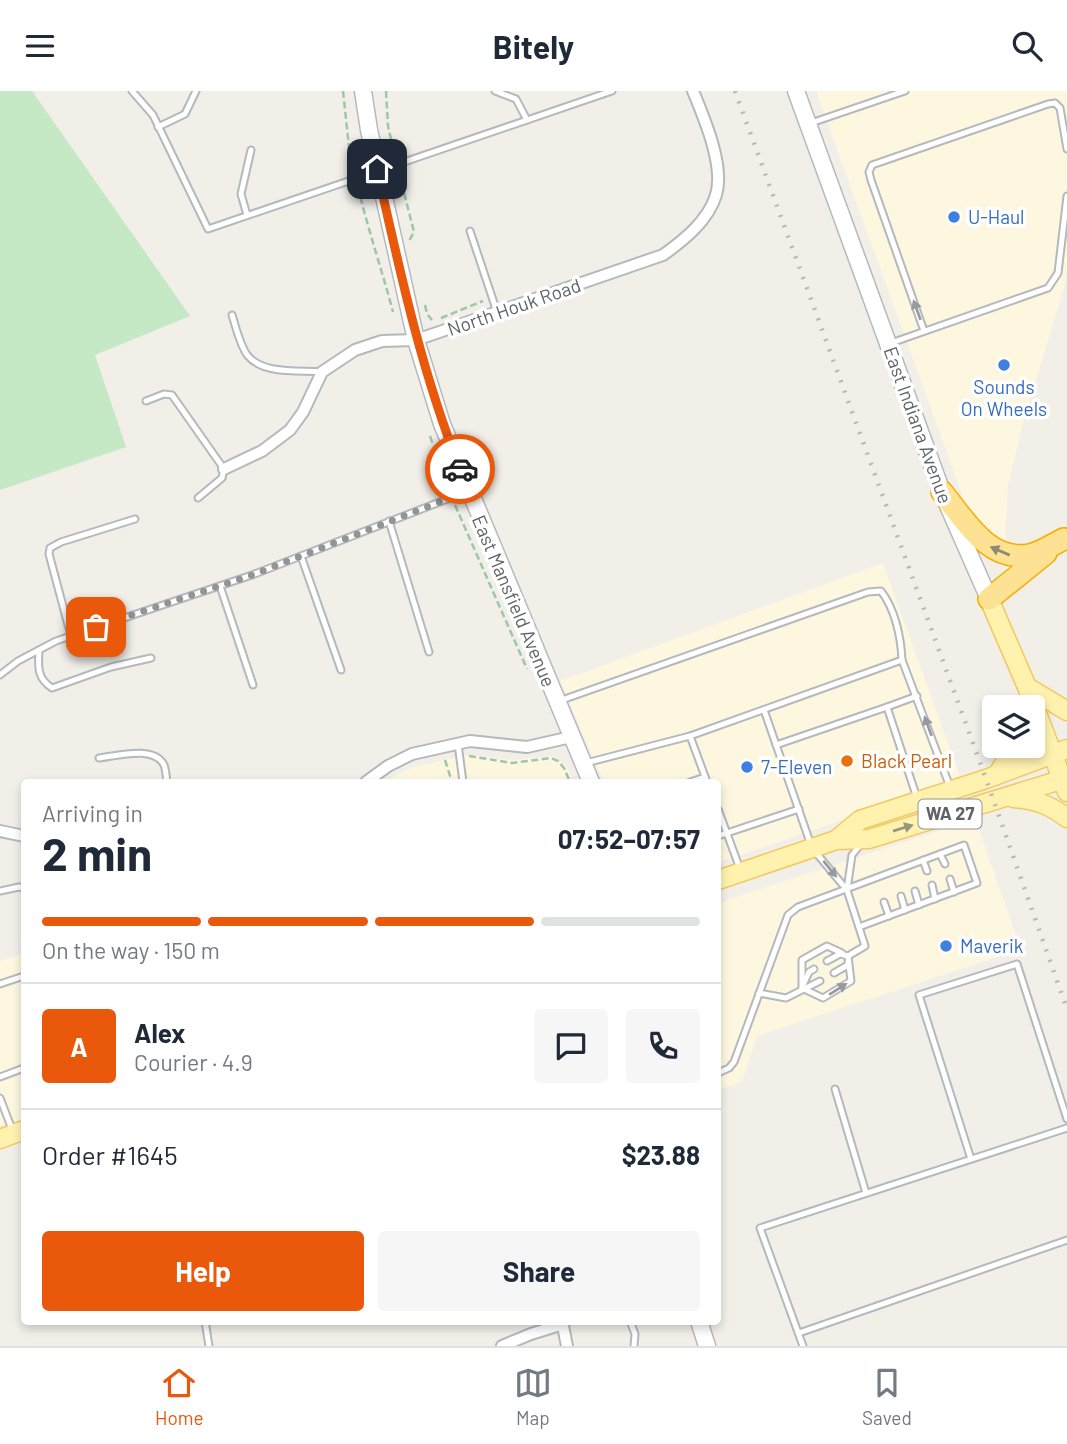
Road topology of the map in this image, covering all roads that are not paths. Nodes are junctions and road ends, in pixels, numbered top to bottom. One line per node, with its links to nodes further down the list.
1 (132, 91): 13 (lane)
2 (196, 91): 13 (lane)
3 (362, 91): 16 (street, East Mansfield Avenue)
4 (495, 91): 11 (lane)
5 (580, 91): 10 (lane)
6 (612, 91): 10 (lane)
7 (693, 91): 20 (street, North Houk Road)
8 (796, 91): 12 (street, East Indiana Avenue)
9 (905, 91): 12 (lane)
10 (584, 101): 11 (lane)
11 (527, 120): 16 (lane)
12 (808, 124): 24 (street, East Indiana Avenue)
13 (158, 127): 18 (lane)
14 (1067, 149): 22 (lane, one-way to 14)
15 (251, 150): 18 (lane)
16 (377, 169): 18 (lane); 23 (street, East Mansfield Avenue)
17 (1067, 196): 22 (lane)
18 (247, 215)
19 (470, 231): 20 (lane)
20 (497, 312): 23 (street, North Houk Road)
21 (232, 315): 25 (lane)
22 (924, 331): 24 (lane)
23 (416, 340): 25 (street, North Houk Road); 28 (street, East Mansfield Avenue)
24 (888, 344): 29 (street, East Indiana Avenue)
25 (322, 372): 27 (street)
26 (146, 401): 27 (lane)
27 (224, 469): 30 (lane)
28 (468, 491): 32 (lane); 48 (street, East Mansfield Avenue)
29 (942, 492): 33 (highway, one-way to 29); 36 (street, East Indiana Avenue)
30 (198, 498)
31 (135, 519): 37 (lane)
32 (389, 521): 34 (lane); 39 (lane)
33 (1065, 538): 36 (highway)
34 (301, 556): 35 (lane); 42 (lane)
35 (220, 586): 37 (lane); 44 (lane)
36 (989, 599): 45 (main road, East Indiana Avenue)
37 (71, 635): 38 (lane)
38 (38, 650): 40 (lane); 43 (lane)
39 (429, 652)
40 (151, 658)
41 (902, 660): 47 (lane); 48 (lane); 50 (lane)
42 (341, 670)
43 (0, 675)
44 (253, 685)
45 (1027, 687): 46 (main road); 51 (main road); 56 (main road, East Indiana Avenue)
46 (1026, 695)
47 (917, 696): 49 (lane); 67 (lane, one-way to 47)
48 (556, 702): 53 (street, East Mansfield Avenue)
49 (887, 707): 55 (lane); 69 (lane)
50 (764, 710): 52 (lane); 55 (lane)
51 (1067, 711)
52 (690, 736): 59 (lane); 65 (lane)
53 (571, 737): 54 (street); 59 (street, East Mansfield Avenue)
54 (458, 744): 62 (street); 63 (lane)
55 (776, 745): 70 (lane)
56 (1060, 751): 60 (main road, WA 27); 66 (main road, East Indiana Avenue)
57 (99, 758): 61 (lane)
58 (1008, 758): 60 (main road)
59 (583, 764): 64 (street, East Mansfield Avenue)
60 (997, 775): 67 (main road, WA 27)
61 (166, 779)
62 (370, 779)
63 (463, 779)
64 (590, 779)
65 (706, 779)
66 (1066, 783): 68 (main road, WA 27)
67 (951, 790): 69 (main road, WA 27)
68 (999, 798): 72 (main road); 77 (main road, WA 27, one-way to 68)
69 (918, 801): 78 (main road, WA 27)
70 (799, 809): 74 (lane); 79 (lane)
71 (721, 818): 74 (lane)
72 (1067, 818)
73 (0, 831): 75 (street)
74 (726, 833): 76 (lane); 85 (lane)
75 (21, 835)
76 (721, 836)
77 (869, 839): 78 (main road, WA 27); 95 (lane)
78 (836, 840): 79 (main road, WA 27)
79 (813, 848): 85 (main road, WA 27); 95 (lane, one-way to 95)
80 (940, 854): 81 (lane); 82 (lane); 98 (lane)
81 (923, 860): 83 (lane); 84 (lane)
82 (945, 864)
83 (907, 867): 86 (lane); 87 (lane)
84 (927, 871)
85 (741, 872): 88 (main road, WA 27)
86 (892, 872): 89 (lane); 91 (lane)
87 (911, 876)
88 (721, 879)
89 (874, 879): 94 (lane); 95 (lane)
90 (950, 879): 98 (lane)
91 (896, 881)
92 (932, 885): 100 (lane)
93 (21, 887): 96 (lane)
94 (878, 888)
95 (847, 890): 105 (lane); 114 (lane)
96 (0, 891)
97 (915, 891): 102 (lane)
98 (954, 892): 100 (lane)
99 (901, 896): 103 (lane)
100 (935, 899): 102 (lane)
101 (884, 902): 104 (lane)
102 (919, 905): 103 (lane)
103 (905, 910): 104 (lane)
104 (888, 916): 105 (lane)
105 (859, 927): 106 (lane)
106 (848, 955): 107 (lane); 109 (lane); 113 (lane); 113 (lane, one-way to 106)
107 (827, 961)
108 (814, 969): 113 (lane)
109 (834, 974)
110 (21, 976): 112 (lane)
111 (820, 981): 113 (lane)
112 (0, 984)
113 (802, 988): 114 (lane)
114 (760, 993): 116 (lane)
115 (21, 1069): 117 (lane)
116 (721, 1072)
117 (0, 1077)
118 (835, 1089): 124 (lane)
119 (0, 1098): 122 (lane)
120 (1067, 1119): 123 (lane)
121 (1067, 1128): 123 (lane)
122 (13, 1135)
123 (971, 1159): 124 (lane)
124 (866, 1193): 131 (lane)
125 (1067, 1240): 131 (lane)
126 (206, 1325): 132 (lane)
127 (557, 1325): 133 (street)
128 (562, 1325): 134 (street)
129 (631, 1325): 135 (lane)
130 (700, 1325): 136 (street)
131 (799, 1333): 137 (lane)
132 (209, 1346)
133 (502, 1346)
134 (567, 1346)
135 (634, 1346)
136 (707, 1346)
137 (803, 1346)

